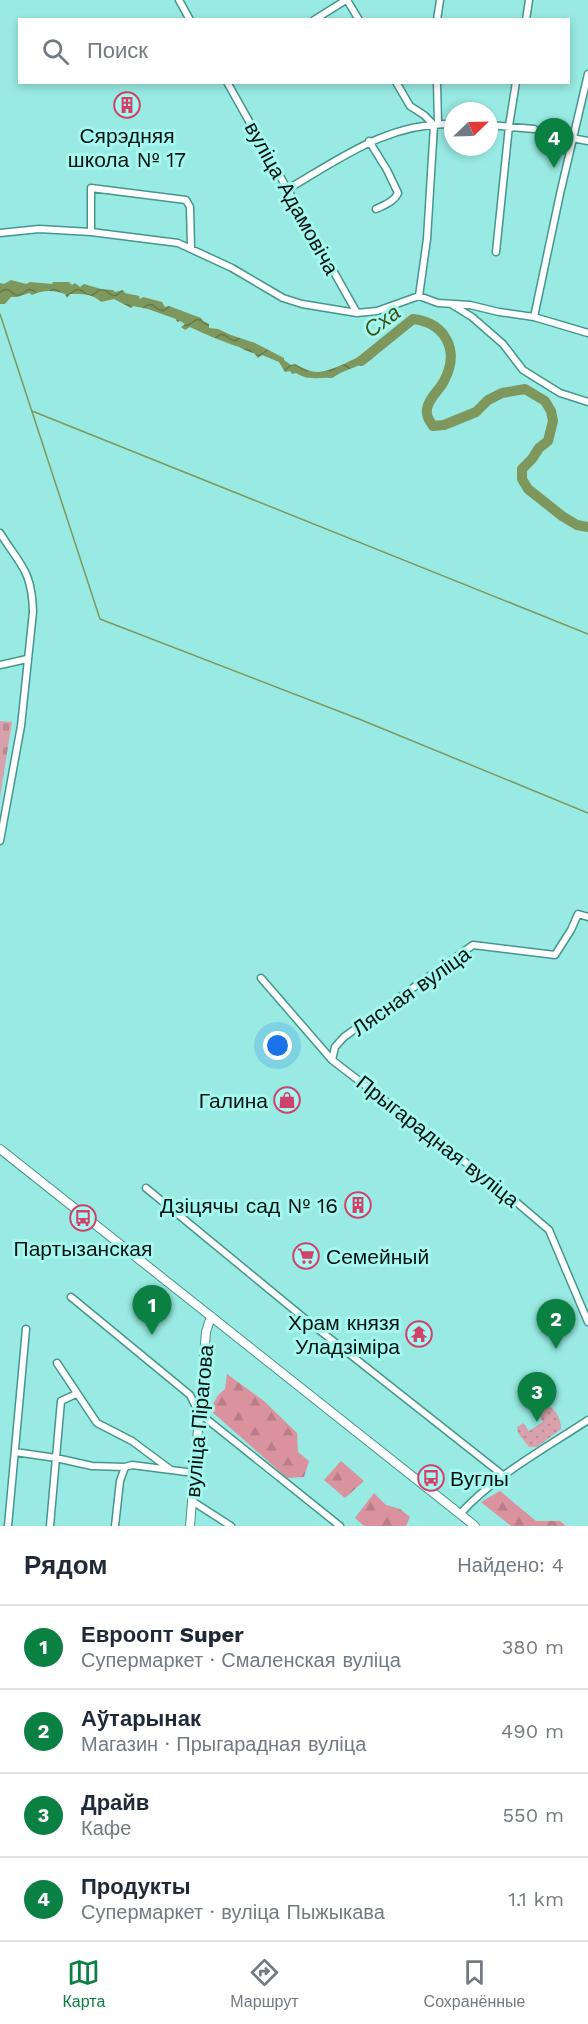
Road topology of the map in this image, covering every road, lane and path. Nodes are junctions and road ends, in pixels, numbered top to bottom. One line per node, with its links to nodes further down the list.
1 (179, 0): 5 (street)
2 (346, 0): 6 (street); 7 (street)
3 (440, 0): 8 (street)
4 (529, 0): 9 (street)
5 (189, 18)
6 (317, 18)
7 (358, 18)
8 (437, 18)
9 (526, 18)
10 (588, 74): 20 (street)
11 (228, 84): 23 (street, вуліца Адамовіча)
12 (397, 84): 15 (street)
13 (437, 84): 15 (street)
14 (516, 84): 18 (street)
15 (436, 124): 16 (street); 21 (street); 29 (street)
16 (444, 124)
17 (498, 125): 18 (street)
18 (508, 126): 19 (street); 28 (street)
19 (534, 129)
20 (572, 138): 22 (street); 32 (street)
21 (369, 141): 23 (street); 24 (street)
22 (588, 141)
23 (288, 189): 31 (street, вуліца Адамовіча)
24 (376, 209)
25 (91, 232): 26 (street); 27 (street); 27 (street)
26 (0, 233)
27 (191, 248): 31 (street)
28 (496, 252)
29 (418, 296): 30 (street); 31 (street)
30 (451, 304): 32 (street); 34 (street)
31 (357, 313)
32 (534, 317): 33 (street)
33 (588, 333)
34 (588, 402)
35 (0, 532): 36 (street)
36 (27, 659): 37 (street); 38 (street)
37 (0, 665)
38 (0, 841)
39 (588, 917): 41 (street, Лясная вуліца)
40 (261, 978): 41 (street, Прыгарадная вуліца)
41 (332, 1060): 46 (street, Прыгарадная вуліца)
42 (0, 1149): 45 (main road)
43 (146, 1188): 57 (street)
44 (71, 1298): 50 (street)
45 (211, 1316): 50 (main road, вуліца Пірагова); 59 (main road)
46 (588, 1322)
47 (26, 1329): 52 (street)
48 (57, 1364): 49 (street)
49 (76, 1394): 53 (street); 55 (street)
50 (199, 1413): 56 (main road, вуліца Пірагова); 65 (street)
51 (588, 1420): 57 (street)
52 (15, 1452): 53 (street); 60 (street)
53 (56, 1458): 54 (street); 61 (street)
54 (125, 1467): 55 (street); 62 (street)
55 (171, 1470): 56 (street)
56 (194, 1473): 58 (main road, вуліца Пірагова)
57 (504, 1476): 59 (street)
58 (192, 1500): 63 (main road, вуліца Пірагова); 64 (street)
59 (460, 1514): 66 (main road)
60 (8, 1526)
61 (50, 1526)
62 (115, 1526)
63 (190, 1526)
64 (231, 1526)
65 (340, 1526)
66 (476, 1526)

